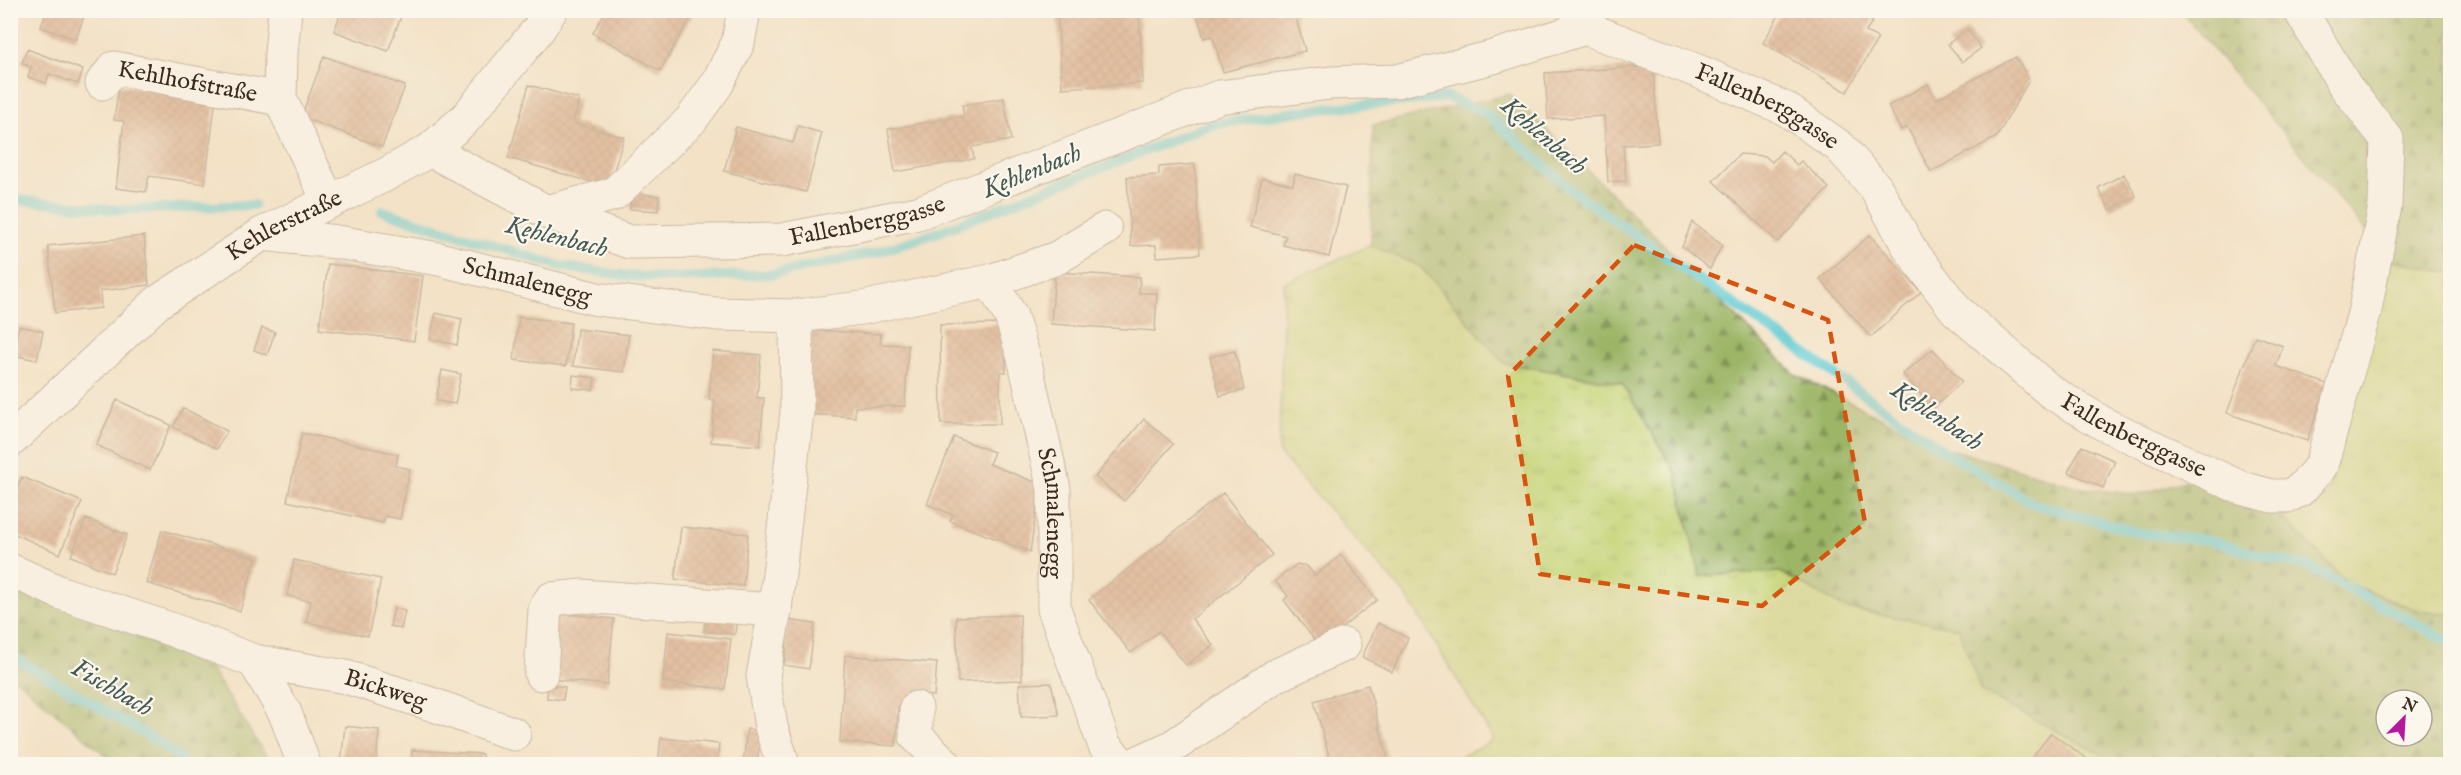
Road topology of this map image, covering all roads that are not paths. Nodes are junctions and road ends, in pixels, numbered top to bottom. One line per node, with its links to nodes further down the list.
1 (285, 10): 7 (street)
2 (550, 10): 8 (street, Kehlerstraße)
3 (744, 10): 10 (street)
4 (2300, 10): 5 (street, Fallenberggasse)
5 (1581, 20): 10 (street, Fallenberggasse)
6 (102, 83): 7 (street, Kehlhofstraße)
7 (280, 99): 9 (street)
8 (430, 150): 9 (street, Kehlerstraße); 10 (street, Fallenberggasse)
9 (328, 202): 12 (street, Kehlerstraße)
10 (547, 212)
11 (1105, 230): 13 (street, Schmalenegg)
12 (262, 234): 14 (street, Schmalenegg); 15 (street, Kehlerstraße)
13 (990, 281): 14 (street, Schmalenegg); 23 (street, Schmalenegg)
14 (796, 316): 17 (street)
15 (10, 441)
16 (10, 570): 19 (street, Bickweg)
17 (775, 610): 20 (street); 25 (street)
18 (1344, 645): 27 (street)
19 (254, 661): 22 (street, Bickweg); 24 (street)
20 (541, 674)
21 (916, 708): 26 (street)
22 (514, 734)
23 (1106, 758)
24 (304, 765)
25 (783, 765)
26 (945, 765)
27 (1135, 765)

